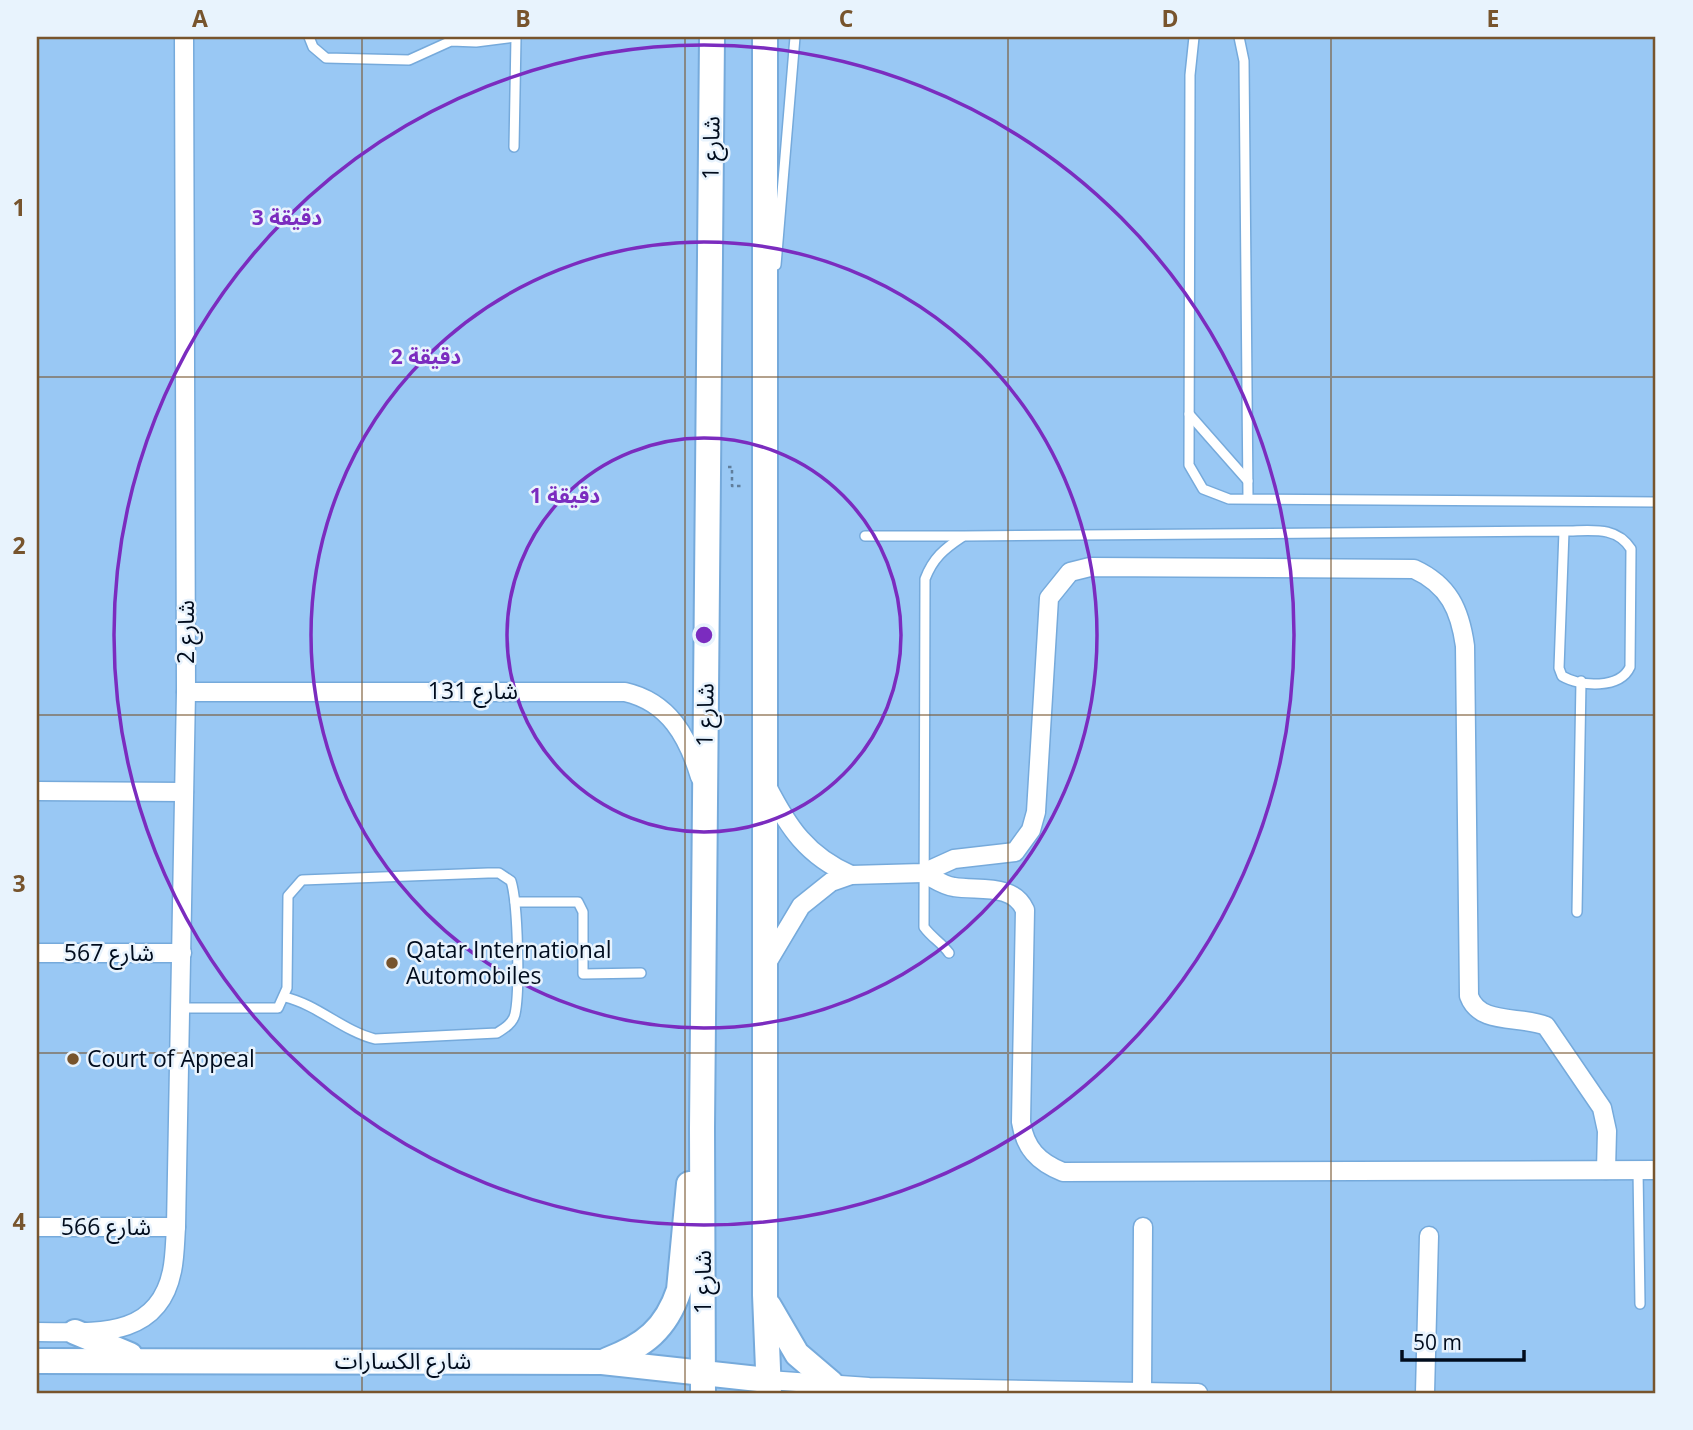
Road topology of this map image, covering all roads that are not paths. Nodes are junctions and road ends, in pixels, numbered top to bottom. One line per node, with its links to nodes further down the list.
1 (184, 37): 19 (street, شارع 2)
2 (309, 37): 3 (lane)
3 (515, 37): 9 (lane)
4 (712, 37): 23 (street, شارع 1)
5 (765, 37): 10 (street)
6 (795, 37): 10 (lane)
7 (1194, 37): 11 (lane)
8 (1239, 37): 12 (lane)
9 (514, 147)
10 (765, 379): 20 (street)
11 (1189, 414): 12 (lane); 13 (lane)
12 (1248, 481): 13 (lane)
13 (1248, 498): 14 (lane)
14 (1656, 502)
15 (1564, 531): 17 (lane); 18 (lane); 18 (lane)
16 (865, 536): 17 (lane)
17 (964, 536): 24 (lane)
18 (1581, 681): 27 (lane)
19 (186, 692): 22 (street, شارع 2); 23 (street, شارع 131)
20 (766, 785): 25 (street); 31 (street)
21 (37, 791): 22 (street)
22 (184, 792): 29 (street, شارع 2)
23 (704, 792): 35 (street, شارع 1)
24 (923, 873): 25 (street); 30 (lane); 36 (street); 36 (street)
25 (851, 874): 31 (street)
26 (515, 902): 32 (lane); 33 (lane); 33 (lane)
27 (1577, 912)
28 (37, 953): 29 (street, شارع 567)
29 (182, 953): 34 (street, شارع 2)
30 (949, 953)
31 (766, 966): 43 (street)
32 (640, 973)
33 (285, 997): 34 (lane)
34 (181, 1008): 40 (street, شارع 2)
35 (702, 1129): 49 (street); 50 (street, شارع 1)
36 (1606, 1170): 37 (street)
37 (1638, 1170): 38 (street); 44 (lane)
38 (1656, 1170)
39 (37, 1227): 40 (street, شارع 566)
40 (176, 1227): 46 (street)
41 (1143, 1227): 53 (street)
42 (1429, 1236): 56 (street)
43 (765, 1295): 51 (street); 52 (street)
44 (1640, 1304)
45 (37, 1332): 46 (street)
46 (75, 1332): 47 (street)
47 (140, 1359): 48 (street, شارع الكسارات); 49 (street, شارع الكسارات)
48 (37, 1361)
49 (602, 1362): 50 (street, شارع الكسارات)
50 (704, 1382): 51 (street, شارع الكسارات); 54 (street)
51 (768, 1386): 52 (street)
52 (840, 1388): 53 (street)
53 (1142, 1392): 55 (street)
54 (723, 1393)
55 (1198, 1393)
56 (1425, 1393)

